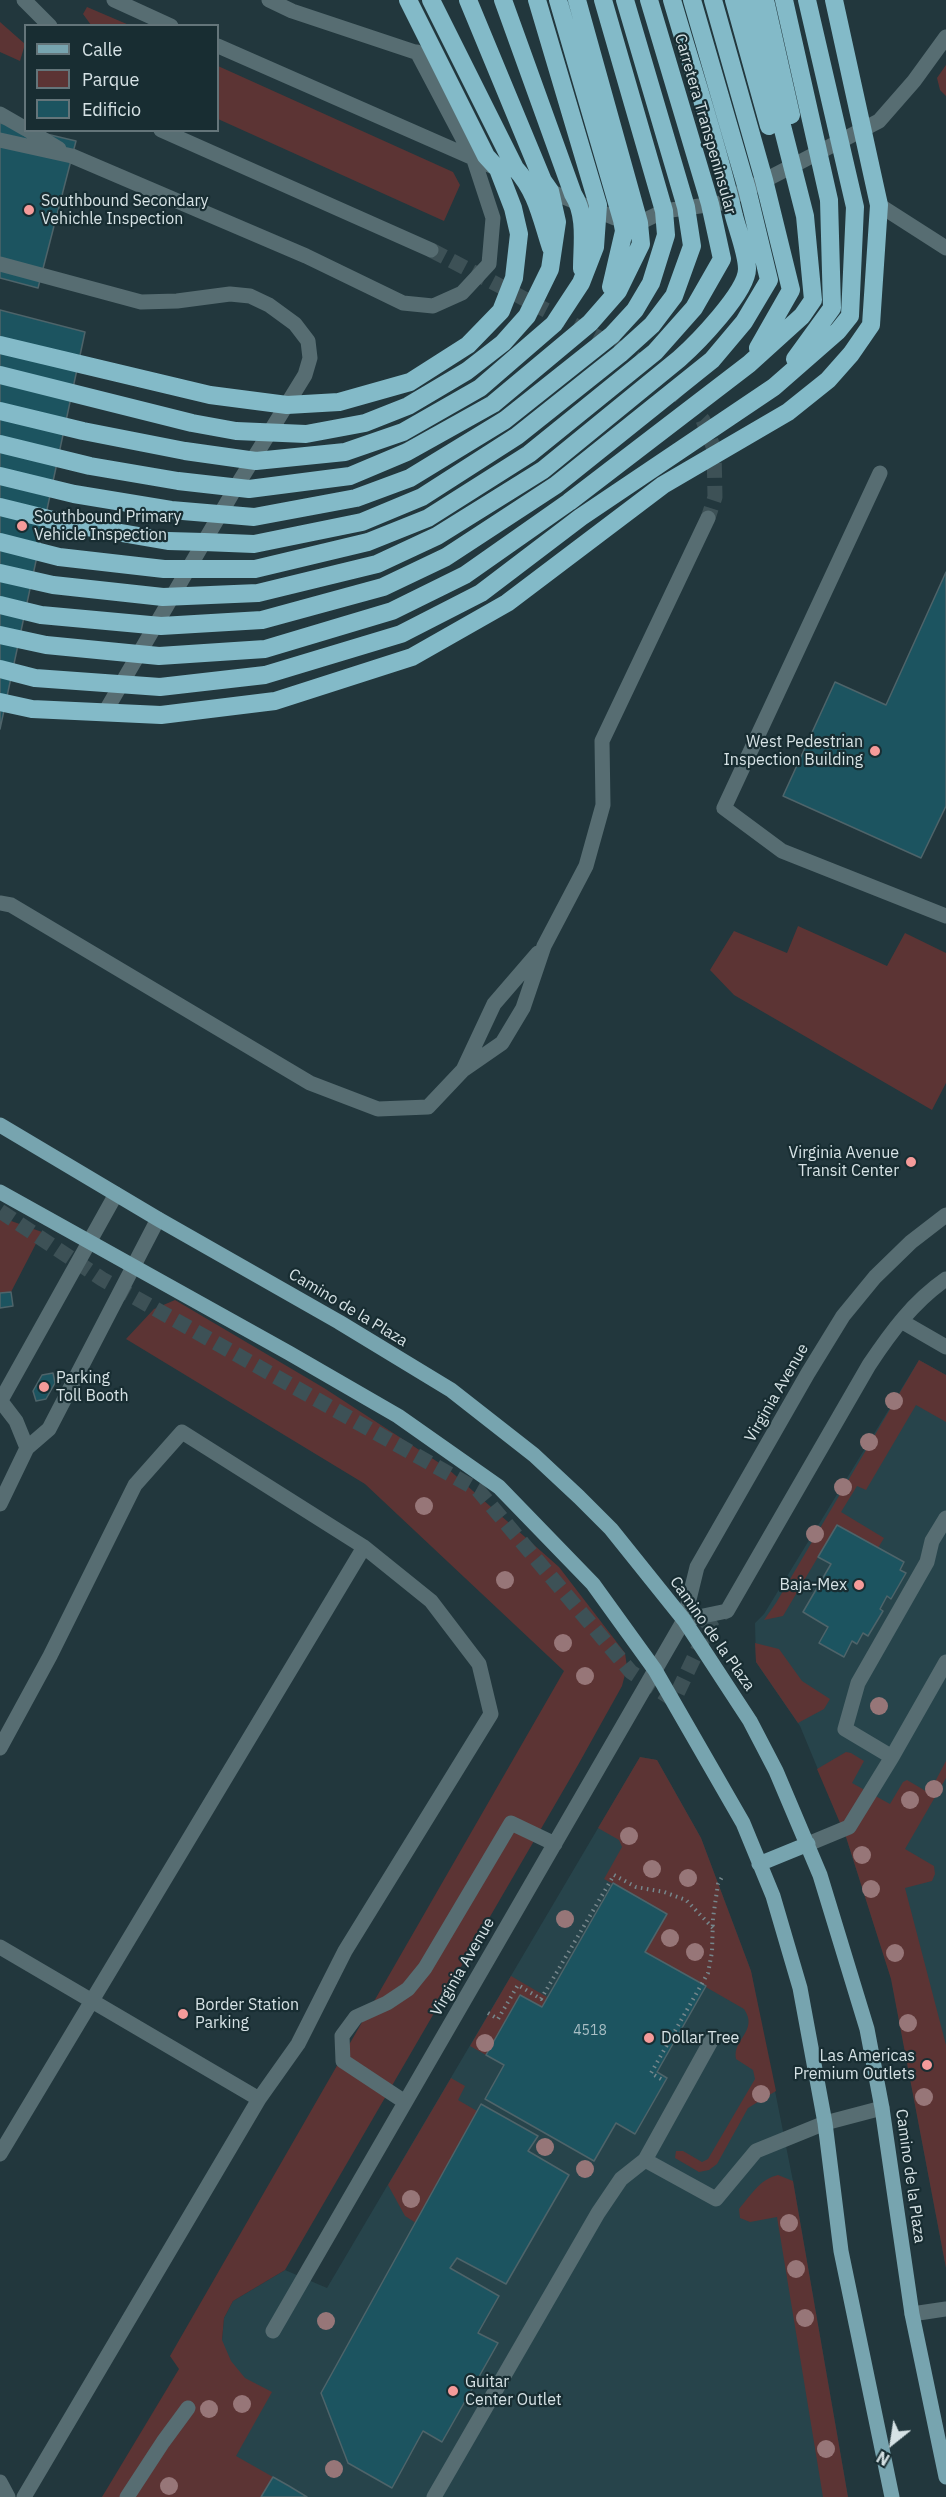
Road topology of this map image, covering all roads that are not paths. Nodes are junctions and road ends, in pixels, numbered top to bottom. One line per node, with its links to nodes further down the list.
1 (24, 0): 26 (street)
2 (114, 0): 27 (street)
3 (268, 0): 30 (street)
4 (408, 0): 31 (highway)
5 (431, 0): 42 (highway)
6 (443, 0): 42 (highway)
7 (468, 0): 44 (highway)
8 (479, 0): 44 (highway)
9 (503, 0): 47 (highway)
10 (526, 0): 51 (highway)
11 (537, 0): 51 (highway)
12 (558, 0): 53 (highway)
13 (577, 0): 53 (highway)
14 (603, 0): 52 (highway)
15 (625, 0): 50 (highway)
16 (649, 0): 48 (highway, Carretera Transpeninsular)
17 (672, 0): 46 (highway)
18 (692, 0): 45 (highway)
19 (713, 0): 43 (highway)
20 (734, 0): 41 (highway)
21 (750, 0): 41 (highway)
22 (765, 0): 41 (highway)
23 (784, 0): 41 (highway)
24 (807, 0): 38 (highway)
25 (834, 0): 34 (highway)
26 (47, 24)
27 (167, 24)
28 (946, 37): 34 (street)
29 (219, 46): 40 (street)
30 (417, 52): 31 (street); 40 (street)
31 (439, 61): 40 (highway)
32 (0, 114): 33 (street)
33 (24, 128)
34 (862, 129): 38 (street); 49 (highway)
35 (30, 132): 39 (street)
36 (166, 132): 55 (street)
37 (0, 140): 39 (street)
38 (840, 141): 41 (street); 61 (highway)
39 (72, 156): 40 (street)
40 (480, 158): 42 (highway)
41 (798, 162): 43 (street); 59 (highway); 61 (highway)
42 (506, 169): 44 (highway); 62 (highway)
43 (764, 180): 45 (street); 59 (highway)
44 (540, 185): 47 (street); 64 (highway)
45 (747, 189): 46 (street); 79 (highway)
46 (730, 198): 48 (street); 77 (highway)
47 (576, 199): 51 (street); 57 (highway)
48 (710, 204): 50 (street); 75 (highway, Carretera Transpeninsular)
49 (879, 205): 54 (street); 85 (highway)
50 (686, 207): 52 (street); 74 (highway)
51 (599, 208): 53 (street); 57 (highway)
52 (664, 211): 53 (street); 71 (highway)
53 (627, 219): 69 (highway)
54 (946, 248)
55 (431, 250)
56 (0, 264): 62 (street)
57 (581, 283): 66 (highway)
58 (0, 345): 62 (highway)
59 (749, 364): 81 (highway)
60 (0, 375): 64 (highway)
61 (774, 387): 83 (highway)
62 (287, 405): 64 (street)
63 (0, 411): 66 (highway)
64 (270, 432): 66 (street)
65 (0, 444): 69 (highway)
66 (252, 461): 69 (street)
67 (879, 474): 87 (street)
68 (0, 476): 71 (highway)
69 (236, 487): 71 (street)
70 (0, 507): 74 (highway)
71 (220, 514): 74 (street)
72 (708, 518): 88 (street)
73 (0, 542): 75 (highway)
74 (204, 542): 75 (street)
75 (189, 569): 77 (street)
76 (0, 573): 77 (highway)
77 (172, 597): 79 (street)
78 (0, 605): 79 (highway)
79 (155, 626): 81 (street)
80 (0, 635): 81 (highway)
81 (139, 654): 83 (street)
82 (0, 669): 83 (highway)
83 (122, 684): 85 (street)
84 (0, 702): 85 (highway)
85 (105, 712)
86 (0, 903): 89 (street)
87 (946, 916)
88 (544, 946): 89 (street); 89 (street)
89 (463, 1070)
90 (0, 1125): 92 (main road, Camino de la Plaza)
91 (0, 1192): 95 (main road)
92 (116, 1194): 94 (main road, Camino de la Plaza); 95 (street)
93 (946, 1215): 105 (street, Virginia Avenue)
94 (158, 1219): 96 (street); 105 (main road, Camino de la Plaza)
95 (89, 1242): 96 (main road); 100 (street)
96 (133, 1266): 101 (street); 107 (main road)
97 (946, 1280): 98 (street)
98 (901, 1321): 99 (street); 105 (street)
99 (946, 1347)
100 (0, 1400): 101 (street)
101 (27, 1448): 102 (street)
102 (0, 1504)
103 (946, 1518): 109 (street)
104 (364, 1547): 108 (street); 114 (street); 116 (street)
105 (684, 1620): 107 (street, Virginia Avenue); 111 (main road, Camino de la Plaza)
106 (946, 1662): 109 (street)
107 (655, 1670): 110 (street, Virginia Avenue); 112 (main road)
108 (0, 1748)
109 (892, 1757): 111 (street)
110 (555, 1844): 117 (street, Virginia Avenue); 117 (street)
111 (808, 1844): 112 (main road); 118 (main road, Camino de la Plaza)
112 (759, 1864): 119 (main road)
113 (0, 1947): 114 (street)
114 (91, 2001): 116 (street); 120 (street)
115 (711, 2041): 121 (street)
116 (259, 2099): 129 (street)
117 (405, 2102): 124 (street, Virginia Avenue)
118 (882, 2108): 119 (street); 123 (main road, Camino de la Plaza)
119 (825, 2123): 121 (street); 132 (main road)
120 (0, 2154)
121 (645, 2160): 131 (street)
122 (946, 2309): 123 (street)
123 (912, 2314): 126 (main road, Camino de la Plaza)
124 (273, 2331)
125 (188, 2408): 130 (street)
126 (946, 2477)
127 (0, 2482): 128 (street)
128 (8, 2497)
129 (24, 2497)
130 (127, 2497)
131 (434, 2497)
132 (892, 2497)

